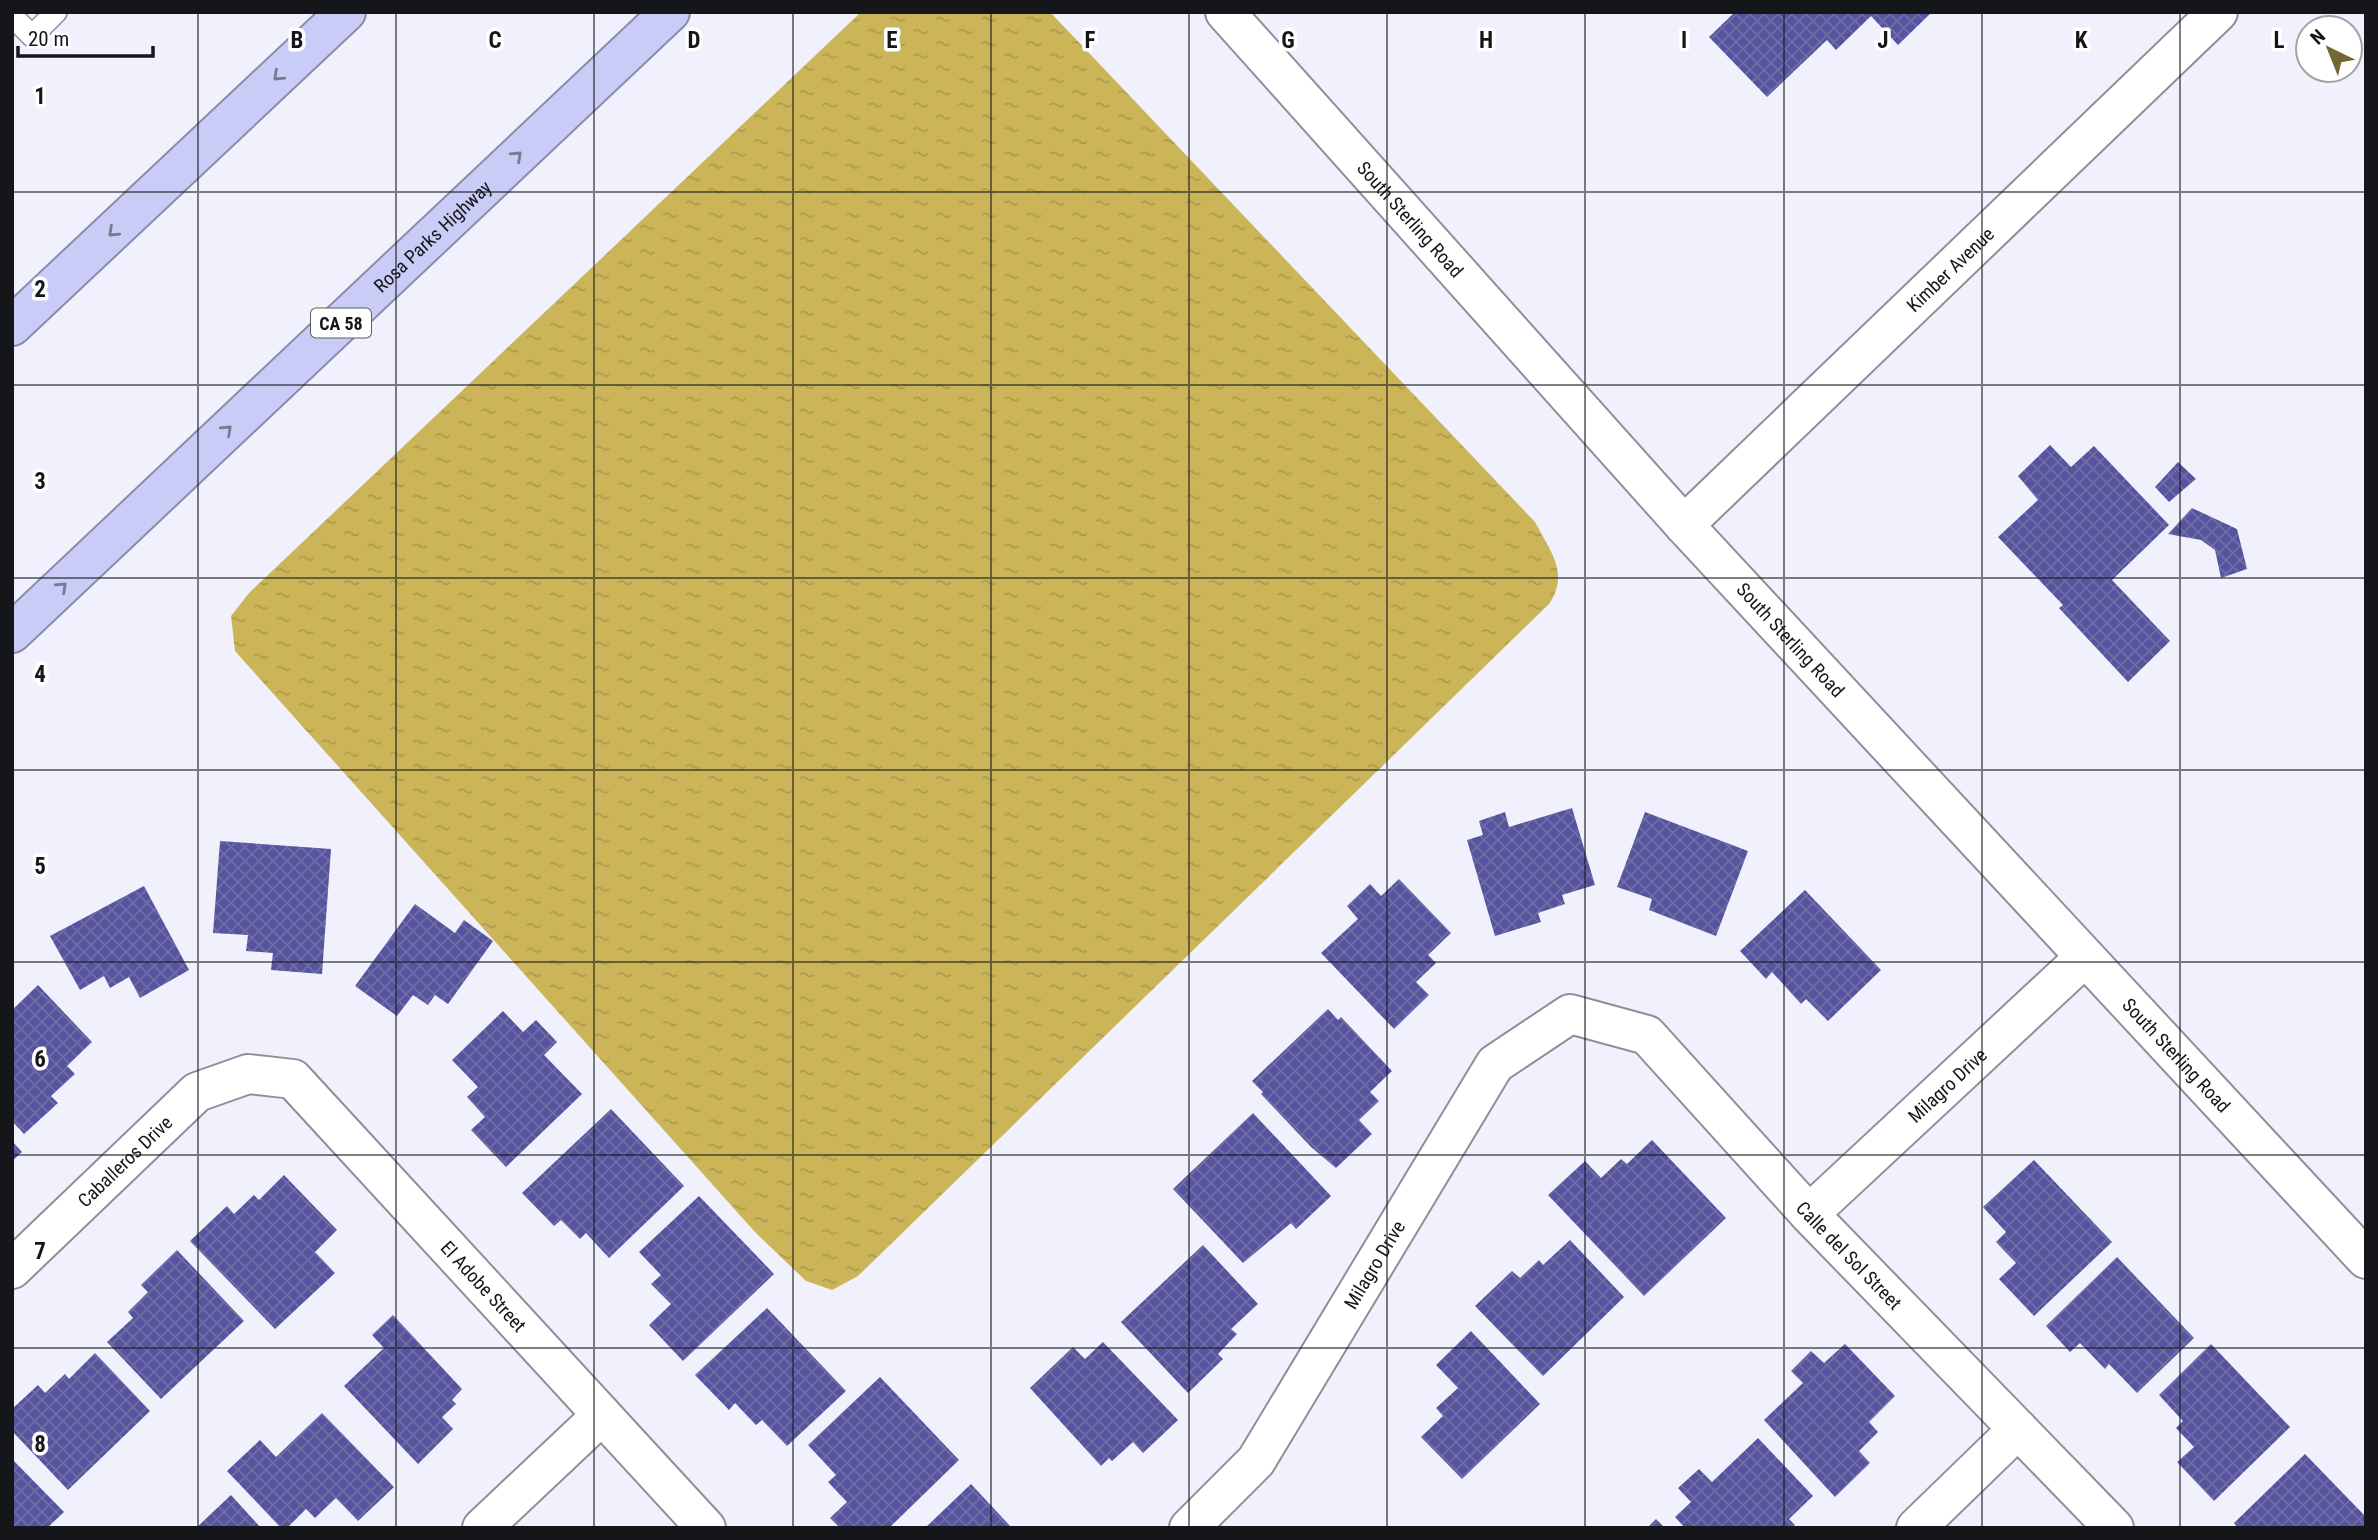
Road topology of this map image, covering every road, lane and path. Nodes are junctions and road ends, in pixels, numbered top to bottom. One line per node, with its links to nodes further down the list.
1 (56, 12): 6 (lane)
2 (346, 12): 7 (highway, one-way to 7)
3 (670, 12): 9 (highway, Rosa Parks Highway / CA 58, one-way to 3)
4 (1225, 12): 8 (street, South Sterling Road)
5 (2218, 12): 8 (street, Kimber Avenue)
6 (12, 16)
7 (12, 326)
8 (1684, 525): 10 (street, South Sterling Road)
9 (12, 634)
10 (2084, 958): 13 (street, Milagro Drive); 14 (street, South Sterling Road)
11 (1570, 1014): 13 (street, Calle del Sol Street); 20 (street, Milagro Drive)
12 (248, 1074): 15 (street, Caballeros Drive); 16 (street, El Adobe Street)
13 (1809, 1214): 17 (street, Calle del Sol Street)
14 (2366, 1259)
15 (12, 1269)
16 (602, 1415): 18 (street); 19 (street, El Adobe Street)
17 (2018, 1429): 21 (street); 22 (street, Calle del Sol Street)
18 (482, 1528)
19 (706, 1528)
20 (1189, 1528)
21 (1916, 1528)
22 (2114, 1528)

